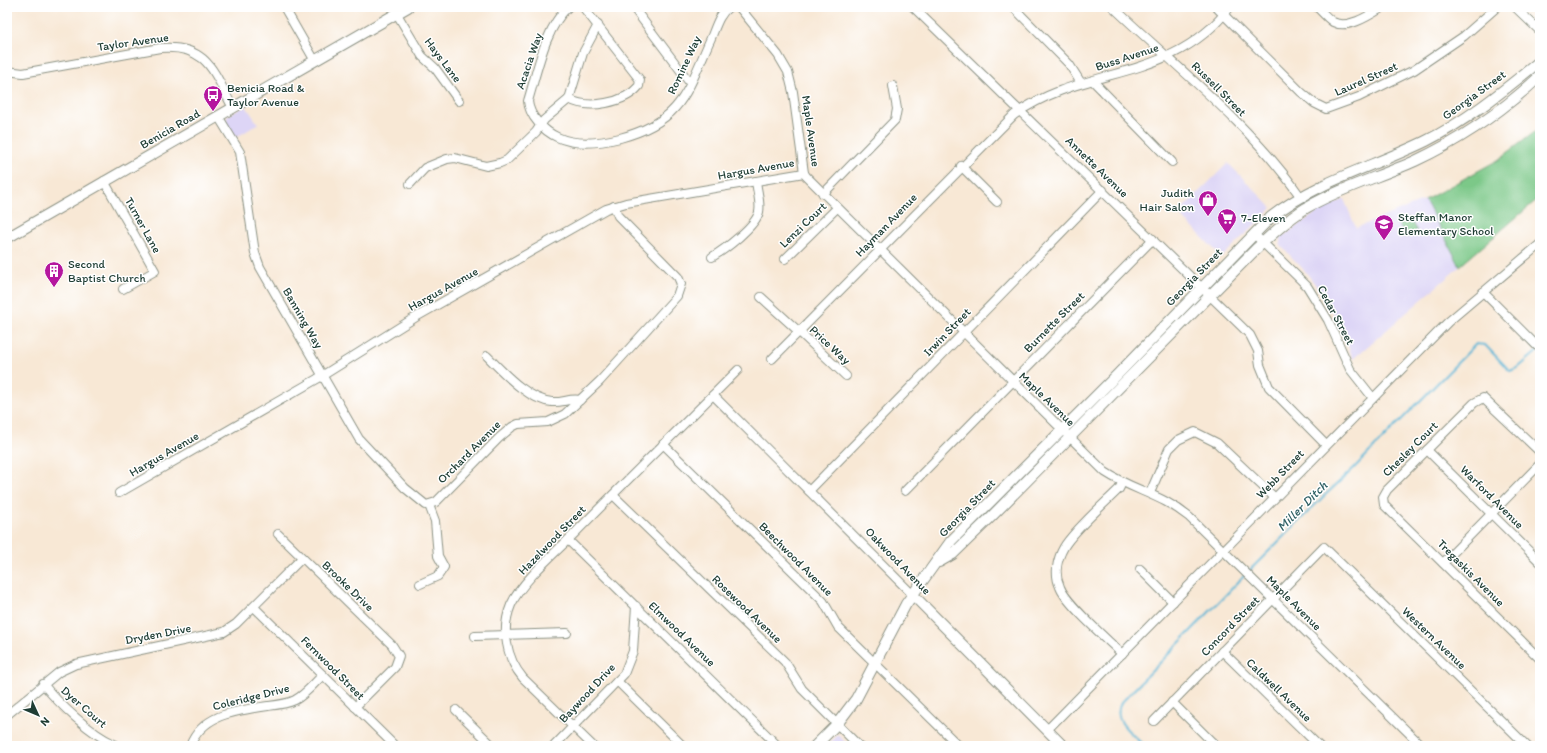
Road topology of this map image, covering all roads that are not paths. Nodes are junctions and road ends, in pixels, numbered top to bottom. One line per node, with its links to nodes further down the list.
1 (284, 7): 22 (street)
2 (408, 7): 17 (main road, Benicia Road)
3 (568, 7): 35 (street, Acacia Way)
4 (583, 7): 19 (street)
5 (633, 7): 27 (street)
6 (729, 7): 27 (street, Romine Way)
7 (739, 7): 38 (street, Maple Avenue)
8 (913, 7): 33 (street, Annette Avenue)
9 (1013, 7): 28 (street)
10 (1113, 7): 21 (street, Russell Street)
11 (1216, 7): 18 (street, Laurel Street)
12 (1230, 7): 18 (street, Buss Avenue)
13 (1317, 7): 14 (street)
14 (1382, 7)
15 (1497, 7): 18 (street, Laurel Street)
16 (1515, 7): 20 (street)
17 (397, 14): 22 (main road, Benicia Road); 31 (street, Hays Lane)
18 (1224, 14): 21 (street, Buss Avenue)
19 (598, 25): 30 (street); 30 (street)
20 (1539, 29)
21 (1168, 57): 26 (street, Buss Avenue); 44 (street, Russell Street)
22 (315, 61): 32 (main road, Benicia Road)
23 (1540, 61): 44 (main road, Georgia Street)
24 (7, 71): 32 (street, Taylor Avenue)
25 (1540, 76): 51 (main road, Georgia Street)
26 (1093, 81): 28 (street, Buss Avenue); 36 (street)
27 (690, 83): 35 (street, Romine Way)
28 (1081, 83): 33 (street, Buss Avenue)
29 (893, 86): 43 (street)
30 (569, 99): 35 (street)
31 (459, 101)
32 (233, 108): 34 (main road, Benicia Road)
33 (1020, 110): 37 (street, Hayman Avenue); 42 (street, Annette Avenue)
34 (218, 116): 39 (main road, Benicia Road); 67 (street, Banning Way)
35 (540, 125): 41 (street)
36 (1172, 162)
37 (961, 166): 45 (street); 53 (street, Hayman Avenue)
38 (804, 173): 40 (street, Hargus Avenue); 43 (street, Maple Avenue)
39 (104, 181): 49 (main road, Benicia Road); 57 (street, Turner Lane)
40 (756, 181): 46 (street, Hargus Avenue); 54 (street)
41 (410, 184)
42 (1103, 190): 50 (street, Annette Avenue); 62 (street, Irwin Street)
43 (824, 194): 47 (street, Maple Avenue)
44 (1300, 196): 48 (main road, Georgia Street)
45 (997, 202)
46 (614, 206): 67 (street, Hargus Avenue); 72 (street, Orchard Avenue)
47 (837, 208): 53 (street, Maple Avenue); 55 (street, Lenzi Court)
48 (1254, 234): 51 (street, Cedar Street); 56 (main road, Georgia Street)
49 (7, 238)
50 (1153, 239): 56 (street, Annette Avenue); 69 (street, Burnette Street)
51 (1263, 242): 59 (main road, Georgia Street); 71 (street, Cedar Street)
52 (1539, 247): 58 (street, Webb Street)
53 (880, 250): 61 (street, Hayman Avenue); 62 (street, Maple Avenue)
54 (712, 257)
55 (785, 259)
56 (1202, 287): 59 (street, Annette Avenue); 73 (main road, Georgia Street)
57 (123, 289)
58 (1483, 292): 63 (street); 71 (street, Webb Street)
59 (1211, 296): 74 (main road, Georgia Street); 76 (street, Annette Avenue)
60 (761, 297): 61 (street, Price Way)
61 (798, 331): 65 (street, Hayman Avenue); 68 (street, Price Way)
62 (964, 332): 69 (street, Maple Avenue); 81 (street, Irwin Street)
63 (1537, 346)
64 (487, 356): 72 (street)
65 (772, 359)
66 (738, 370): 70 (street, Hazelwood Street)
67 (322, 375): 83 (street, Hargus Avenue); 87 (street, Banning Way)
68 (846, 376)
69 (1012, 382): 73 (street, Maple Avenue); 82 (street, Burnette Street)
70 (713, 395): 75 (street, Hazelwood Street); 81 (street, Oakwood Avenue)
71 (1372, 398): 76 (street, Webb Street)
72 (580, 400): 87 (street, Orchard Avenue)
73 (1062, 430): 74 (street, Maple Avenue); 97 (main road, Georgia Street)
74 (1071, 438): 80 (street, Maple Avenue); 97 (main road, Georgia Street)
75 (663, 444): 85 (street, Hazelwood Street); 111 (street, Beechwood Avenue)
76 (1326, 445): 86 (street, Webb Street)
77 (1427, 450): 78 (street, Chesley Court); 88 (street, Chesley Court); 89 (street, Warford Avenue)
78 (1540, 452)
79 (1540, 464): 89 (street)
80 (1122, 483): 84 (street, Maple Avenue); 109 (street)
81 (809, 490): 100 (street, Oakwood Avenue)
82 (905, 491)
83 (120, 493)
84 (1150, 493): 86 (street); 93 (street, Maple Avenue)
85 (613, 495): 91 (street, Hazelwood Street); 120 (street, Rosewood Avenue)
86 (1274, 497): 93 (street, Webb Street)
87 (426, 505): 99 (street)
88 (1384, 505): 96 (street, Tregaskis Avenue)
89 (1491, 514): 95 (street, Warford Avenue); 96 (street)
90 (278, 534): 94 (street, Brooke Drive)
91 (568, 540): 103 (street, Elmwood Avenue); 107 (street, Hazelwood Street)
92 (1324, 547): 101 (street, Concord Street); 138 (street, Western Avenue)
93 (1223, 550): 101 (street, Maple Avenue); 102 (street, Webb Street)
94 (302, 558): 104 (street, Dryden Drive); 116 (street, Brooke Drive)
95 (1540, 562)
96 (1443, 563): 110 (street, Tregaskis Avenue)
97 (936, 564): 100 (main road, Georgia Street)
98 (1140, 569): 102 (street)
99 (420, 584)
100 (912, 594): 111 (main road, Georgia Street); 122 (main road, Oakwood Avenue)
101 (1273, 599): 108 (street, Concord Street); 137 (street, Maple Avenue)
102 (1173, 602): 109 (street, Webb Street)
103 (636, 606): 113 (street, Baywood Drive); 130 (street, Elmwood Avenue)
104 (254, 607): 112 (street, Fernwood Street); 114 (street, Dryden Drive)
105 (567, 633): 107 (street)
106 (475, 636): 107 (street)
107 (506, 636): 121 (street, Hazelwood Street)
108 (1222, 651): 115 (street, Concord Street); 136 (street, Caldwell Avenue)
109 (1122, 654): 122 (street, Webb Street)
110 (1538, 654)
111 (876, 663): 120 (main road, Georgia Street); 133 (street, Beechwood Avenue)
112 (323, 675): 116 (street, Fernwood Street); 124 (street, Coleridge Drive)
113 (617, 681): 121 (street, Baywood Drive); 129 (street)
114 (42, 684): 118 (street, Dryden Drive); 123 (street, Dyer Court)
115 (1172, 702): 119 (street, Concord Street); 135 (street)
116 (355, 707): 125 (street, Fernwood Street)
117 (456, 710): 126 (street)
118 (7, 715)
119 (1154, 721)
120 (837, 724): 131 (main road, Georgia Street); 132 (street, Rosewood Avenue)
121 (573, 726): 127 (street, Baywood Drive); 128 (street, Hazelwood Street)
122 (1047, 730): 134 (main road, Oakwood Avenue)
123 (114, 744)
124 (190, 746)
125 (395, 746)
126 (493, 746)
127 (554, 746)
128 (593, 746)
129 (683, 746)
130 (778, 746)
131 (815, 746)
132 (859, 746)
133 (959, 746)
134 (1063, 746)
135 (1216, 746)
136 (1319, 746)
137 (1422, 746)
138 (1527, 746)

